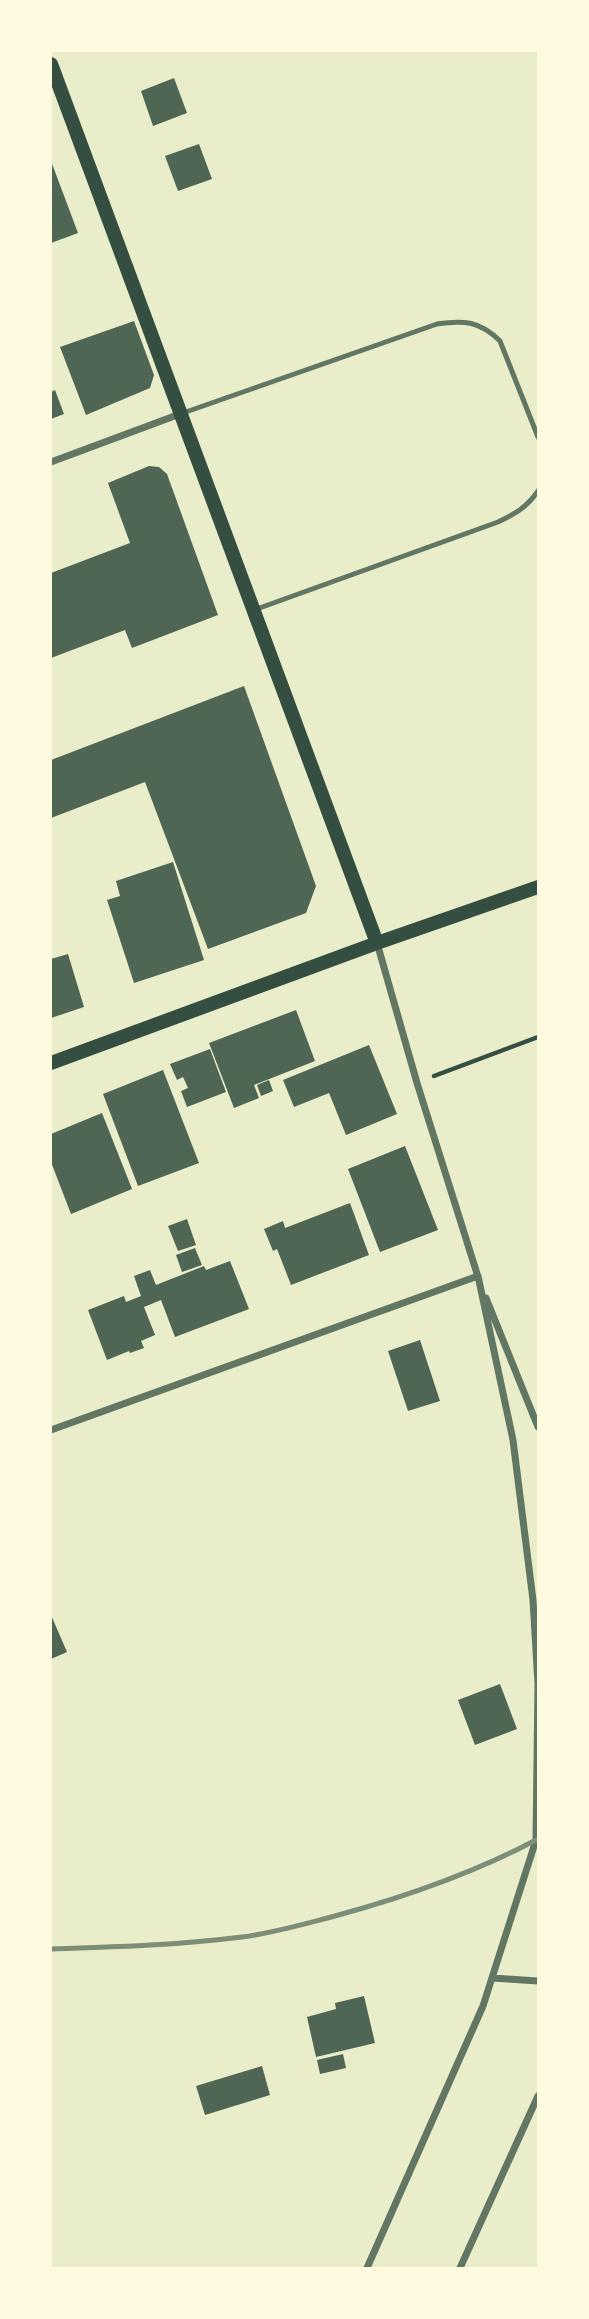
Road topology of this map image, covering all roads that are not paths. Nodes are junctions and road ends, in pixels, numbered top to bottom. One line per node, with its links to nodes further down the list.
1 (51, 64): 2 (main road)
2 (181, 414): 3 (lane); 4 (street); 6 (main road)
3 (538, 438)
4 (51, 463)
5 (538, 491): 6 (lane)
6 (254, 610): 8 (main road)
7 (538, 887): 8 (main road)
8 (377, 943): 9 (main road); 10 (street)
9 (51, 1063)
10 (478, 1276): 11 (street); 12 (street); 13 (street)
11 (538, 1427)
12 (51, 1430)
13 (492, 1978): 14 (street); 16 (street)
14 (538, 1981)
15 (538, 2096): 17 (street)
16 (367, 2268)
17 (460, 2268)

